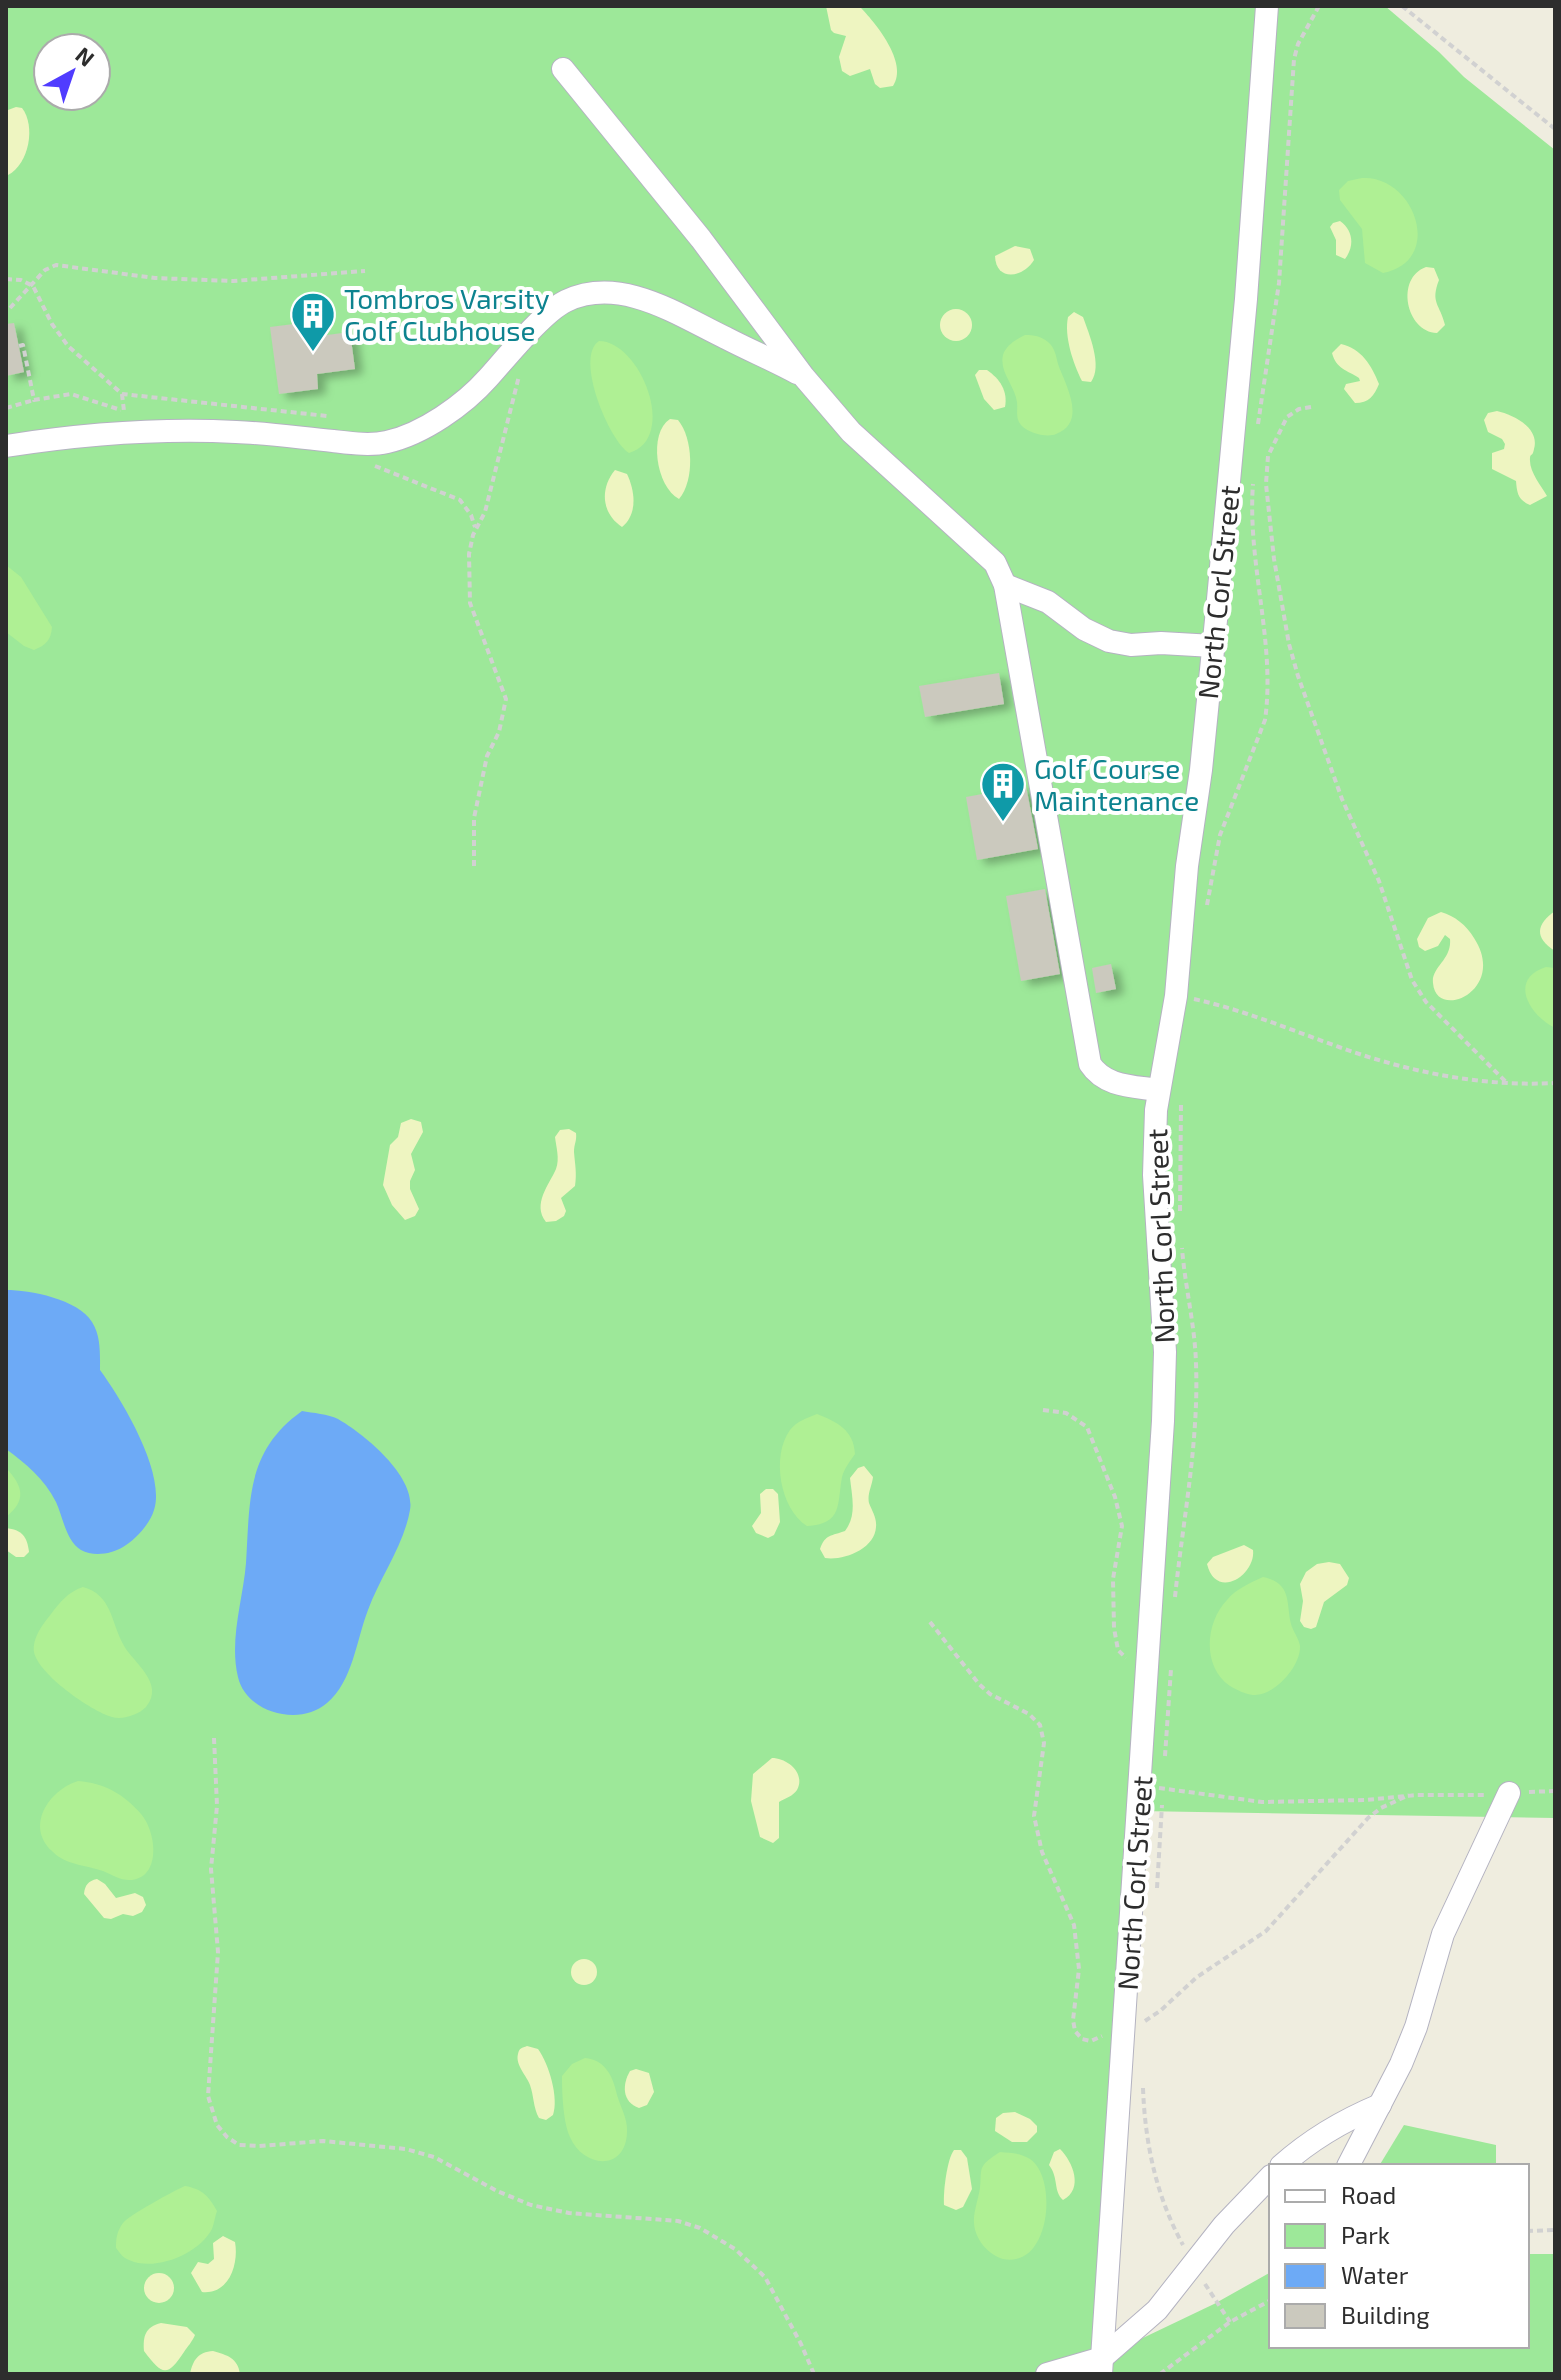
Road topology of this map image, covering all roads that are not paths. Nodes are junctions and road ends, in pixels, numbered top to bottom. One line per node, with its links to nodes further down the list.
1 (1267, 6): 6 (street, North Corl Street)
2 (563, 69): 3 (street)
3 (804, 377): 4 (street); 5 (street)
4 (6, 446)
5 (1005, 585): 6 (street); 7 (street)
6 (1213, 646): 7 (street, North Corl Street)
7 (1158, 1090): 13 (street, North Corl Street)
8 (1509, 1793): 9 (street)
9 (1380, 2105): 10 (street); 11 (street)
10 (1284, 2164)
11 (1349, 2164)
12 (1269, 2178): 13 (street)
13 (1102, 2366): 14 (street)
14 (1047, 2374)

